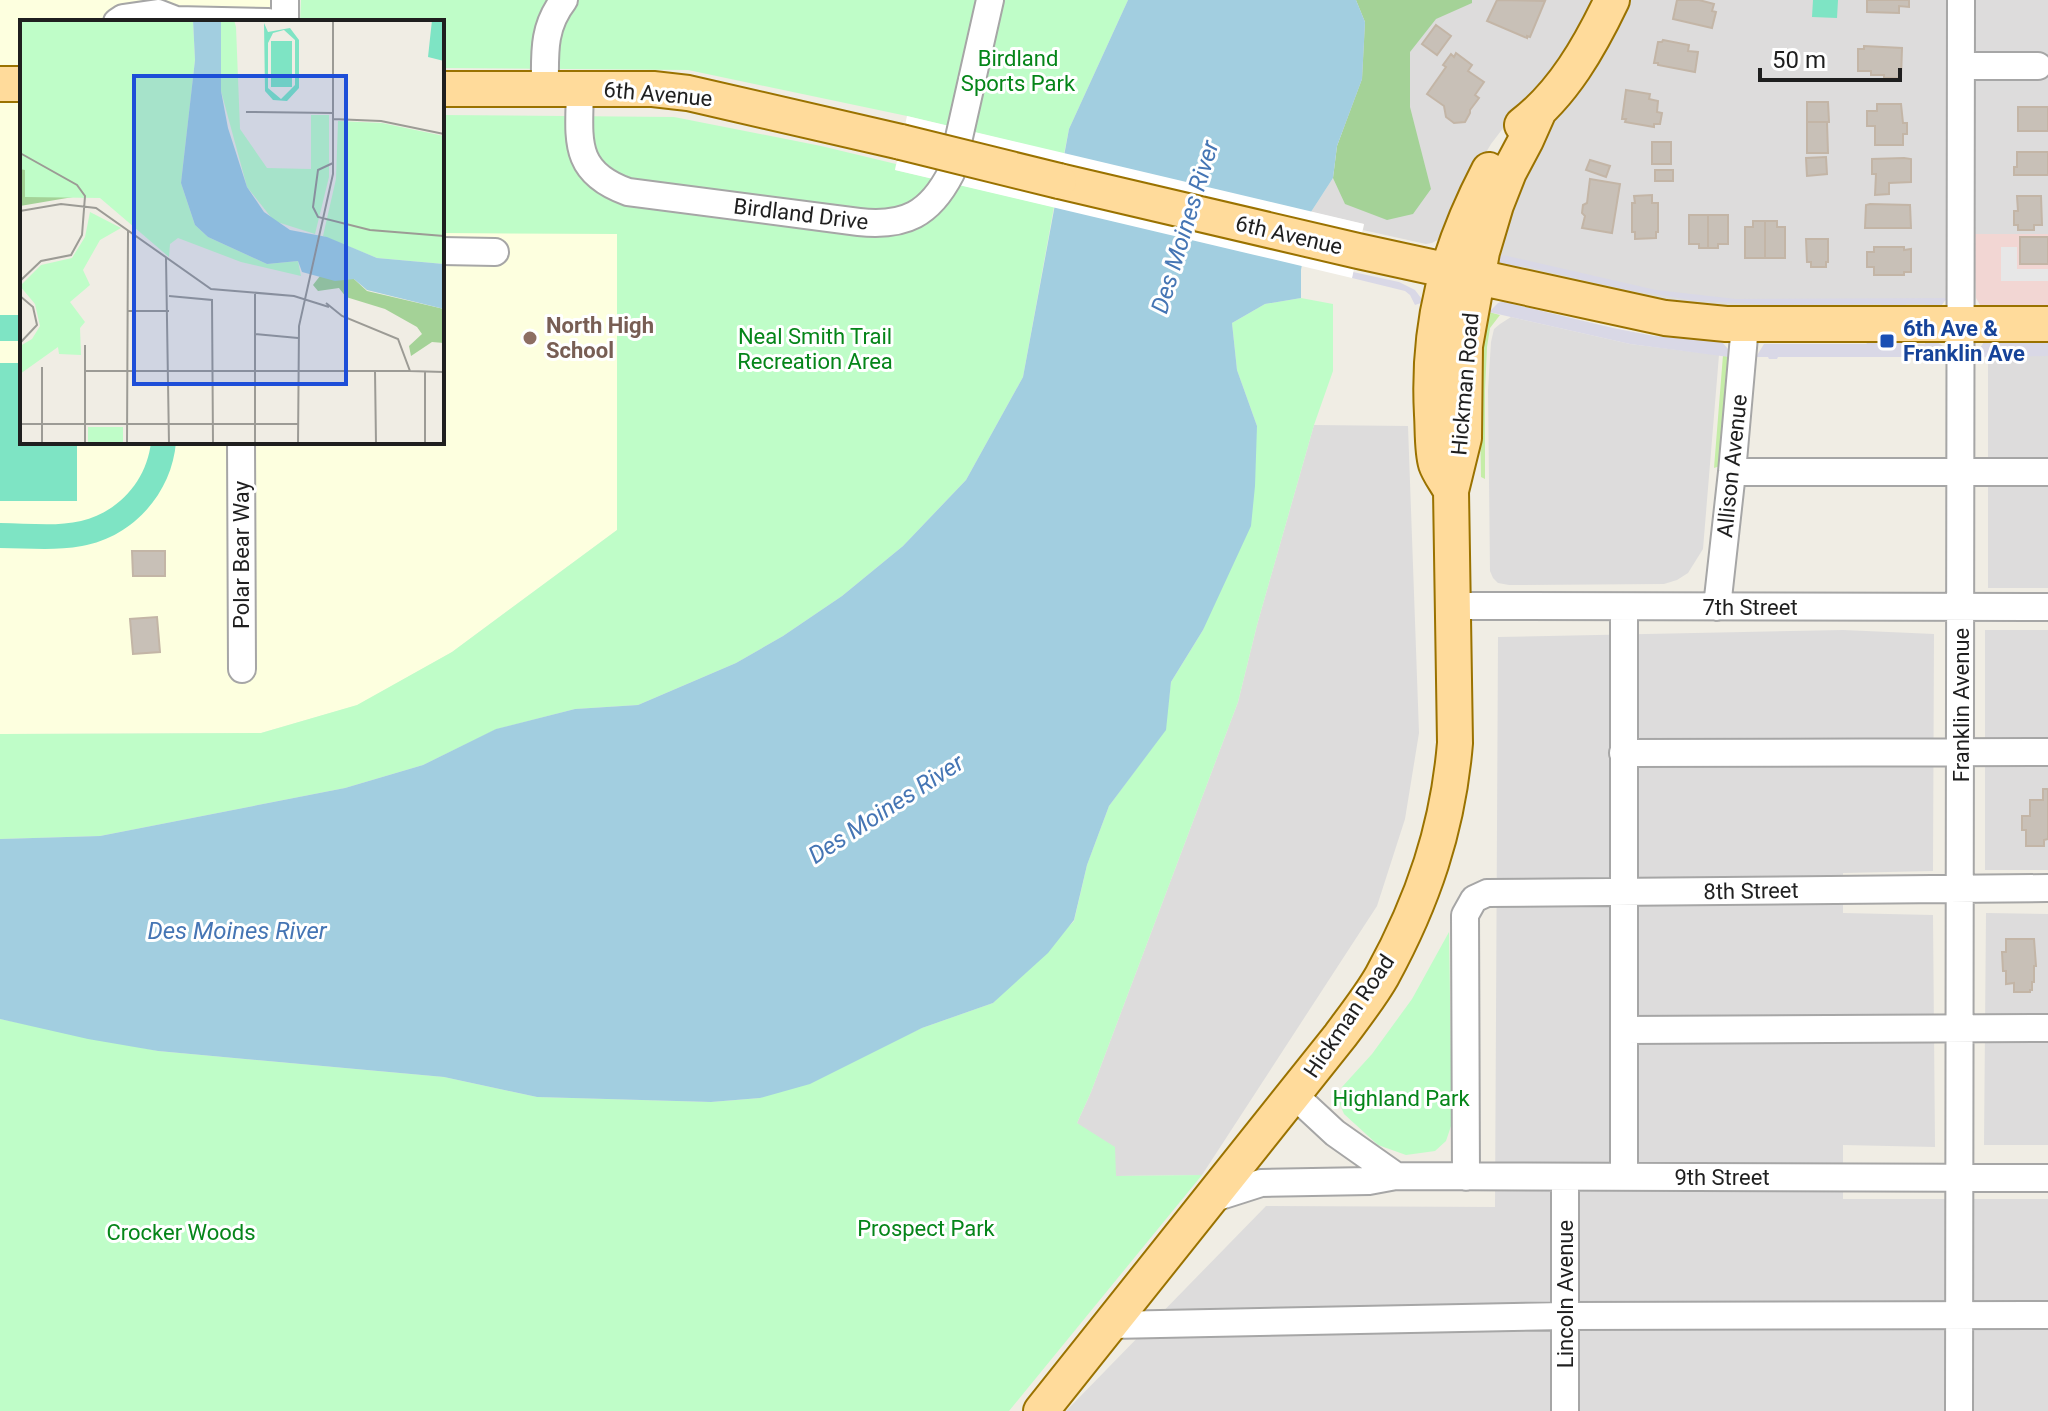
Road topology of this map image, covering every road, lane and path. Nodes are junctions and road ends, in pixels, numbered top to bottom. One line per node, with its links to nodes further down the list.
1 (564, 0): 11 (street)
2 (990, 0): 12 (street, Birdland Drive)
3 (1612, 0): 15 (main road, Hickman Road)
4 (1961, 0): 8 (street, Franklin Avenue)
5 (158, 7): 6 (street); 7 (street)
6 (120, 20)
7 (176, 20)
8 (1961, 66): 9 (street); 16 (street, Franklin Avenue)
9 (2038, 66)
10 (444, 89): 11 (main road, 6th Avenue)
11 (545, 89): 12 (main road, 6th Avenue)
12 (580, 89): 15 (main road, 6th Avenue, bridge)
13 (444, 251): 14 (street)
14 (495, 252)
15 (1462, 273): 18 (main road, 6th Avenue); 23 (main road, Hickman Road)
16 (1960, 324): 17 (main road, 6th Avenue); 18 (main road, 6th Avenue); 22 (street, Franklin Avenue)
17 (2048, 324)
18 (1745, 325): 20 (street, Allison Avenue)
19 (241, 444): 28 (street, Polar Bear Way)
20 (1732, 472): 22 (street); 25 (street, Allison Avenue)
21 (2048, 472): 22 (street)
22 (1962, 473): 26 (street, Franklin Avenue)
23 (1453, 606): 24 (street, 7th Street); 38 (main road, Hickman Road)
24 (1624, 607): 25 (street, 7th Street); 31 (street)
25 (1717, 607): 26 (street, 7th Street)
26 (1961, 607): 27 (street, 7th Street); 29 (street, Franklin Avenue)
27 (2048, 607)
28 (242, 669)
29 (1961, 752): 30 (street); 31 (street); 33 (street, Franklin Avenue)
30 (2048, 752)
31 (1623, 753): 34 (street)
32 (2048, 888): 33 (street, 8th Street)
33 (1960, 889): 34 (street, 8th Street); 35 (street, Franklin Avenue)
34 (1623, 892): 37 (street); 40 (street, 8th Street)
35 (1960, 1028): 36 (street); 37 (street); 43 (street, Franklin Avenue)
36 (2048, 1028)
37 (1624, 1030): 42 (street)
38 (1294, 1095): 39 (street); 45 (main road, Hickman Road)
39 (1396, 1176): 40 (street, 9th Street); 45 (street, 9th Street)
40 (1466, 1177): 41 (street, 9th Street)
41 (1565, 1177): 42 (street, 9th Street); 48 (street, Lincoln Avenue)
42 (1624, 1177): 43 (street, 9th Street)
43 (1959, 1178): 44 (street, 9th Street); 46 (street, Franklin Avenue)
44 (2048, 1178)
45 (1211, 1199): 49 (main road, Hickman Road)
46 (1959, 1314): 47 (street); 48 (street); 52 (street, Franklin Avenue)
47 (2048, 1315)
48 (1565, 1316): 49 (street); 51 (street, Lincoln Avenue)
49 (1111, 1325): 50 (main road, Hickman Road)
50 (1041, 1411)
51 (1565, 1411)
52 (1959, 1411)

